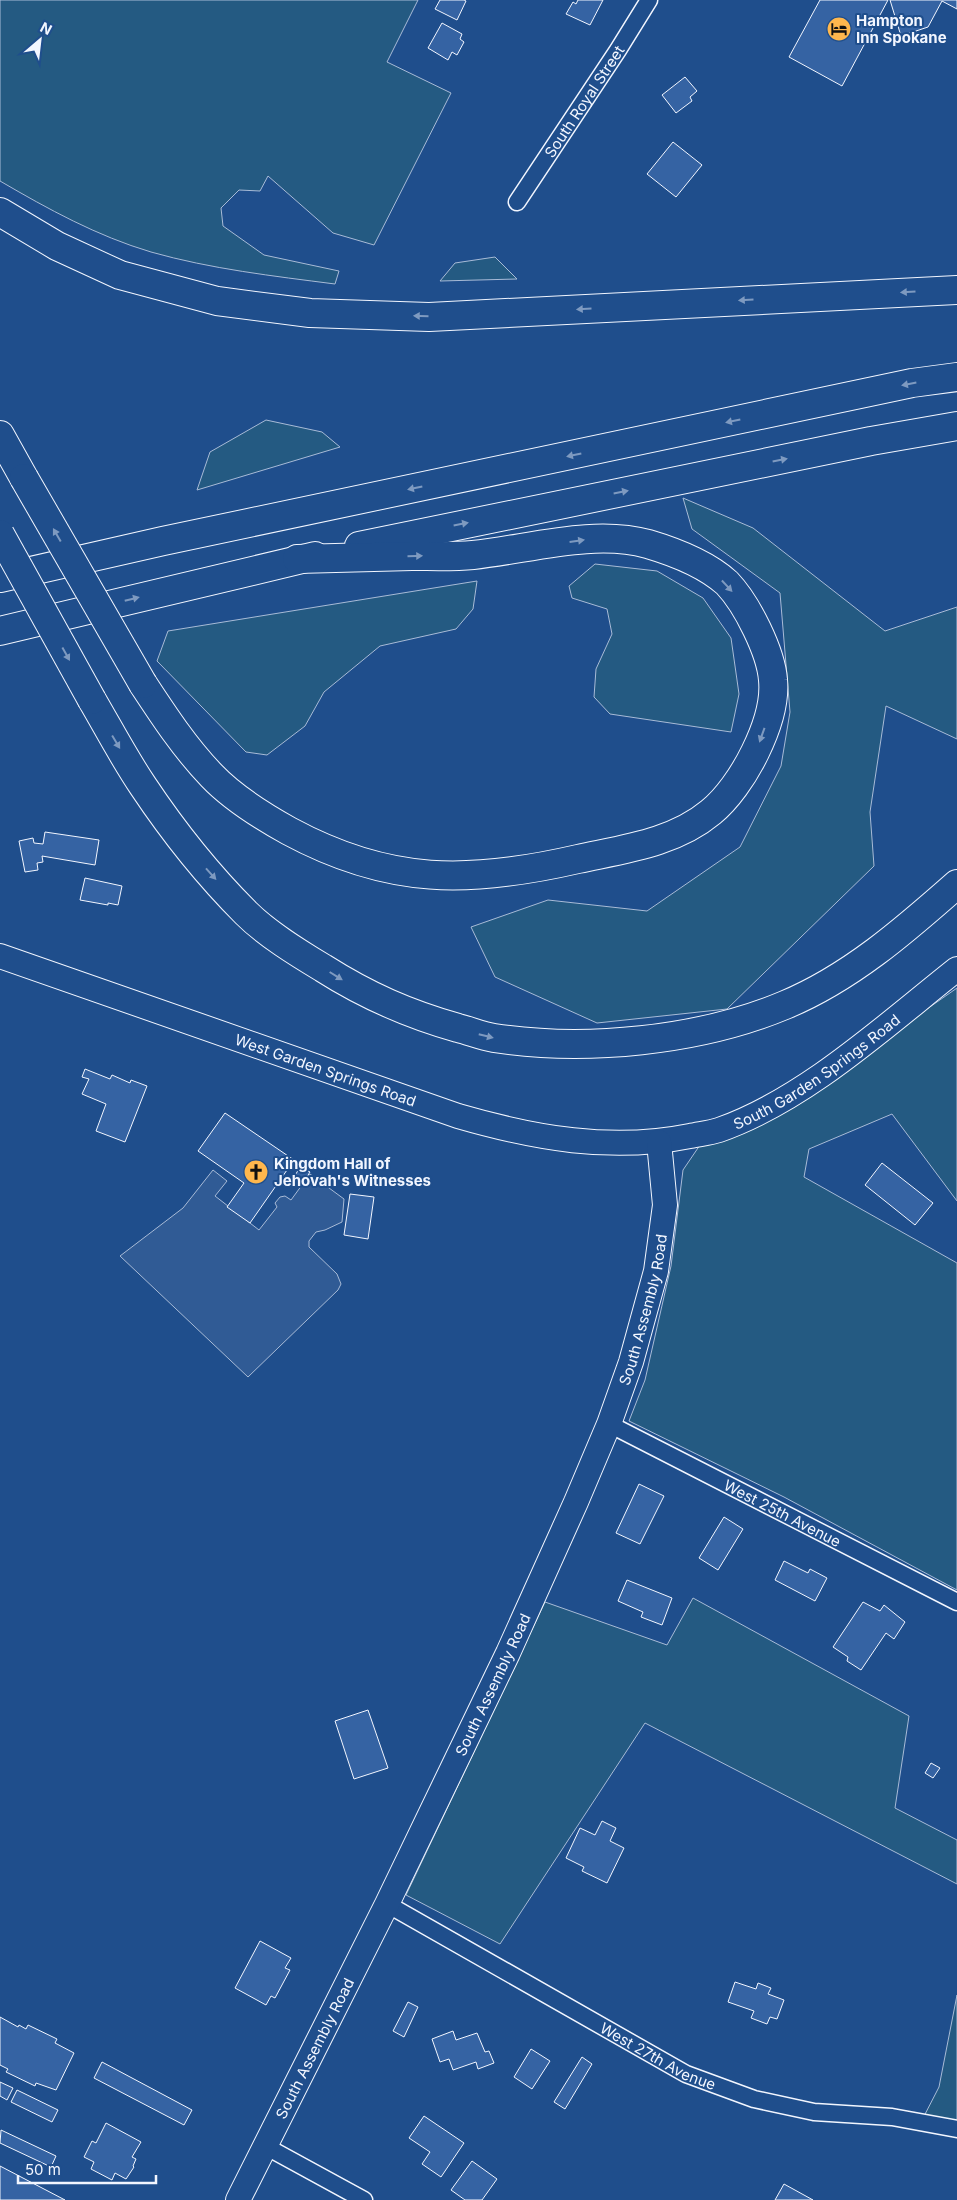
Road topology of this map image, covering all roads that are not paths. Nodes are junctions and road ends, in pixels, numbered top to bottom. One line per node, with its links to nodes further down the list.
1 (649, 0): 2 (street, South Royal Street)
2 (517, 202)
3 (0, 212): 4 (highway, one-way to 3)
4 (957, 290)
5 (957, 377): 10 (highway, one-way to 10)
6 (957, 426): 9 (highway, one-way to 6)
7 (0, 435): 9 (highway, one-way to 7, bridge)
8 (0, 534): 12 (highway, one-way to 12, bridge)
9 (296, 560): 11 (highway, one-way to 9)
10 (0, 578)
11 (0, 631)
12 (957, 884)
13 (0, 956): 15 (street, West Garden Springs Road)
14 (957, 969): 15 (street, South Garden Springs Road)
15 (659, 1142): 16 (street, South Assembly Road)
16 (609, 1424): 17 (street, West 25th Avenue); 18 (street, South Assembly Road)
17 (957, 1602)
18 (387, 1904): 19 (street, West 27th Avenue); 20 (street, South Assembly Road)
19 (957, 2129)
20 (265, 2146): 21 (street, South Assembly Road); 22 (street)
21 (238, 2200)
22 (364, 2200)

